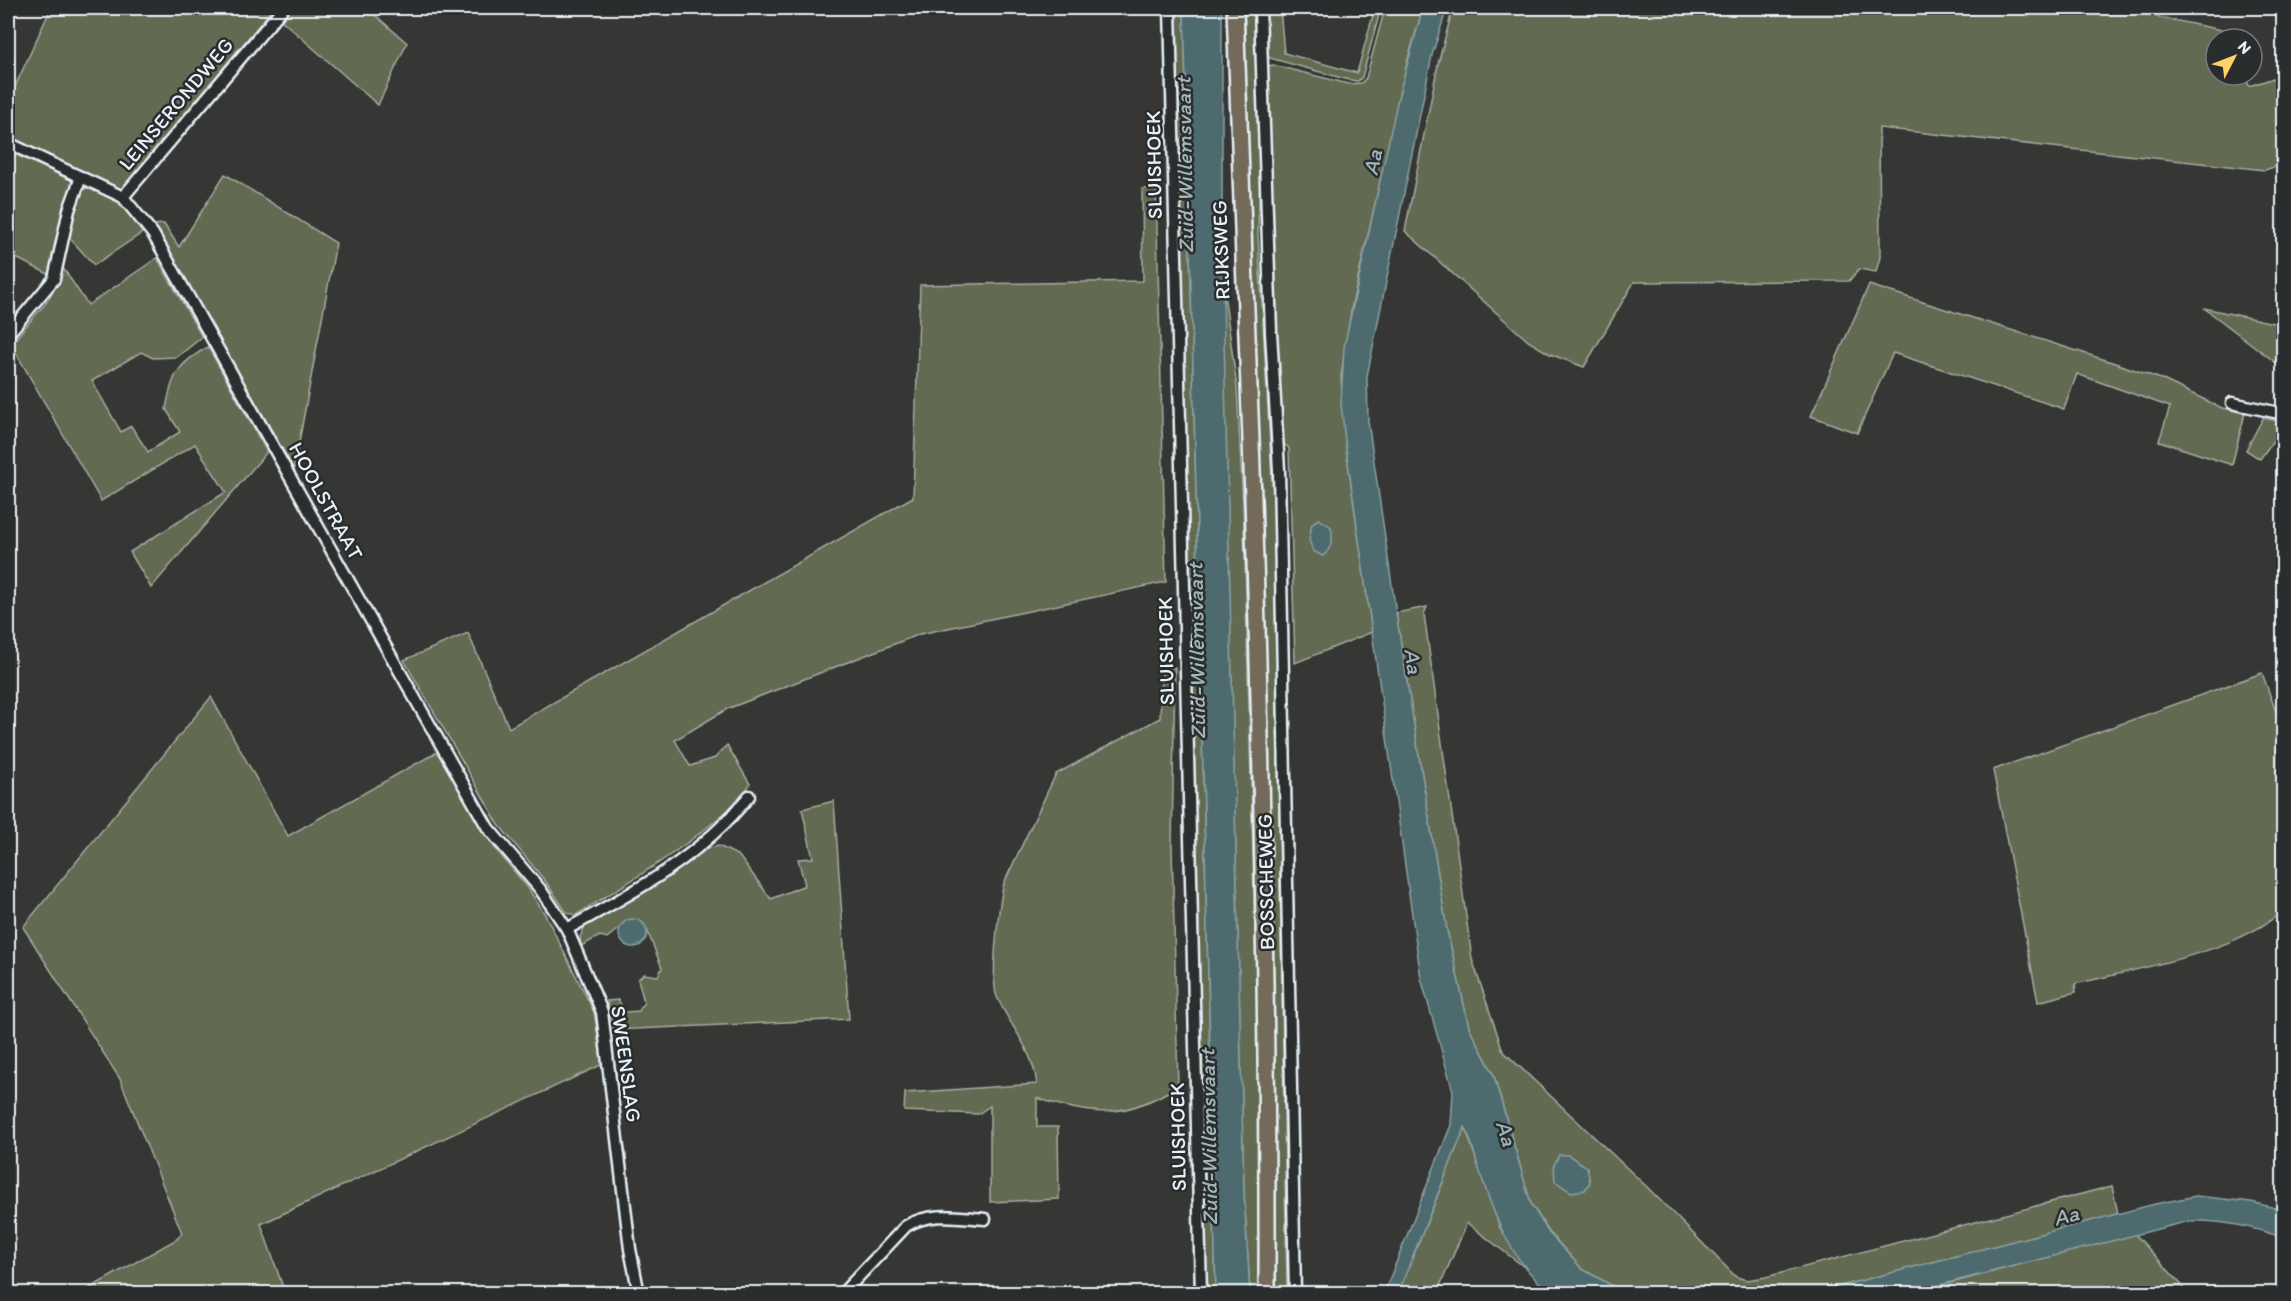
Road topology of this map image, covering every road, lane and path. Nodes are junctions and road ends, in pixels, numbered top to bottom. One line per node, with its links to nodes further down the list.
1 (283, 8): 7 (street, LEINSERONDWEG)
2 (1170, 8): 17 (street, SLUISHOEK)
3 (1235, 8): 11 (main road, RIJKSWEG)
4 (1260, 8): 19 (street, BOSSCHEWEG)
5 (8, 142): 6 (street, HOOLSTRAAT)
6 (81, 177): 7 (street, HOOLSTRAAT); 8 (street)
7 (123, 197): 13 (street, HOOLSTRAAT)
8 (8, 334)
9 (2232, 403): 10 (street)
10 (2283, 414)
11 (1252, 492): 18 (main road, BOSSCHEWEG)
12 (749, 796): 13 (street)
13 (567, 929): 15 (street, SWEENSLAG)
14 (985, 1219): 16 (street)
15 (639, 1293)
16 (842, 1293)
17 (1201, 1293)
18 (1267, 1293)
19 (1295, 1293)

